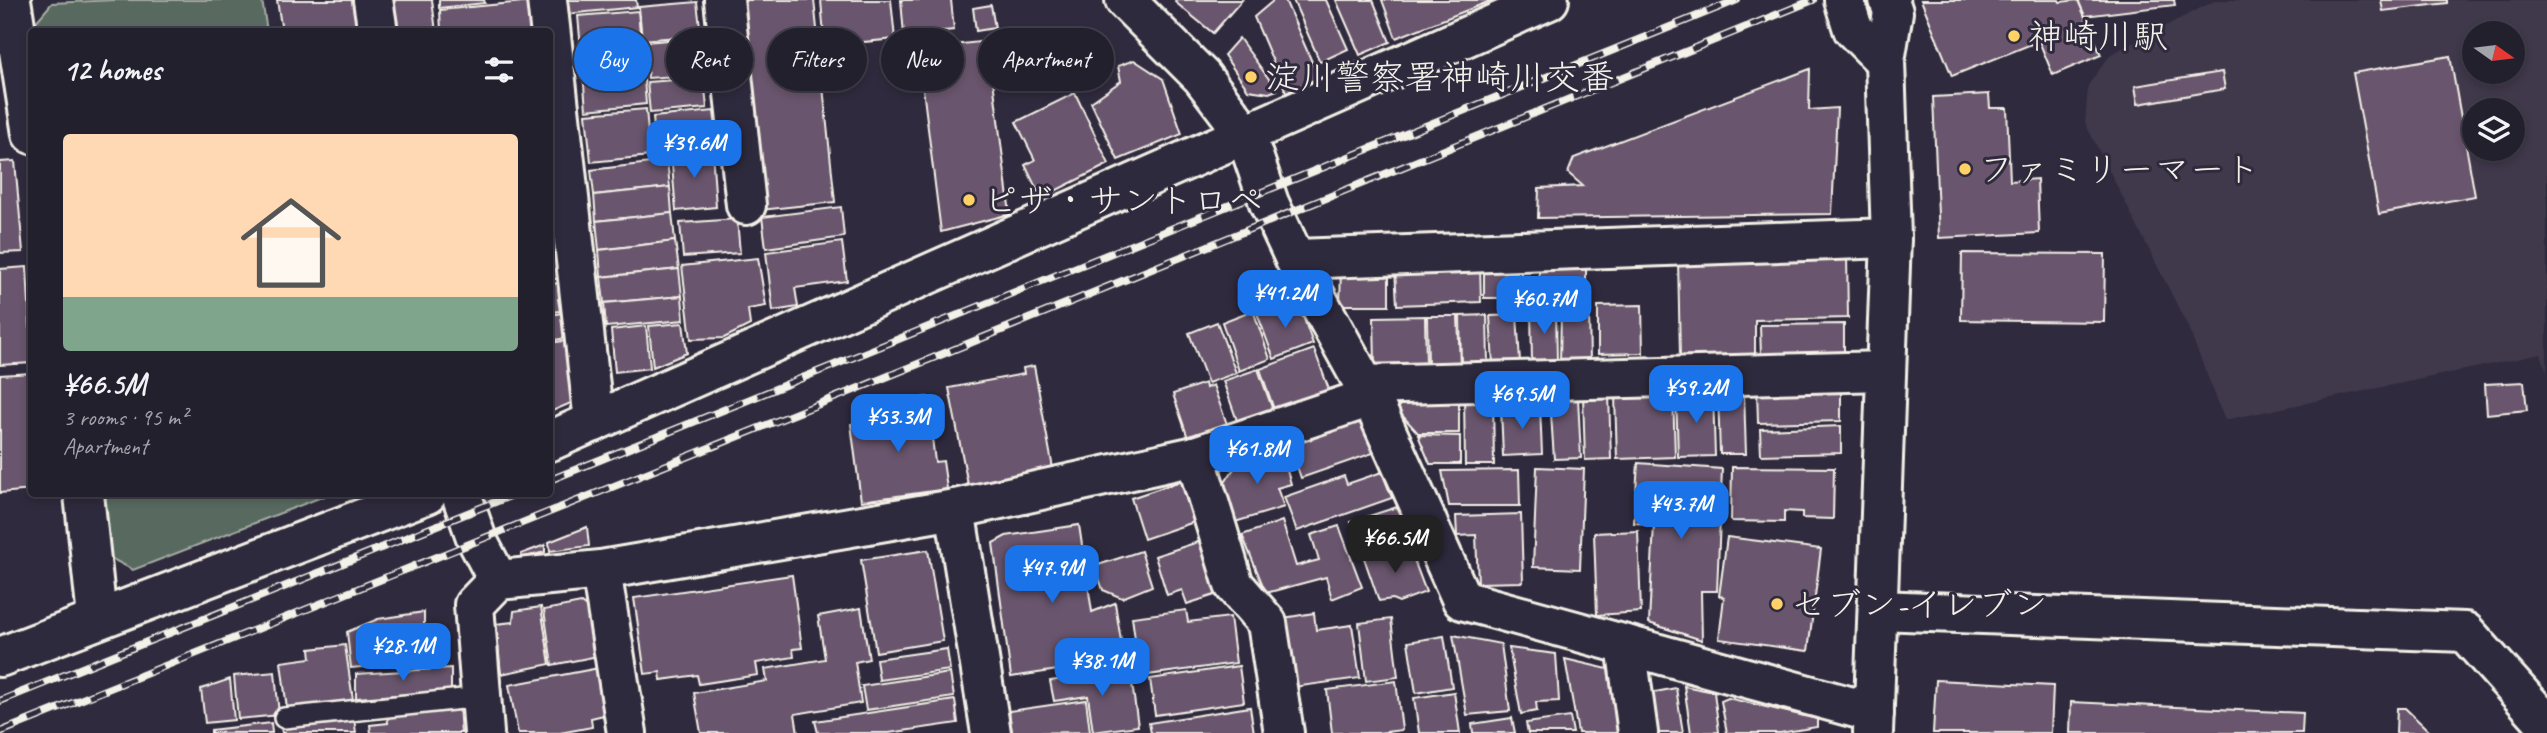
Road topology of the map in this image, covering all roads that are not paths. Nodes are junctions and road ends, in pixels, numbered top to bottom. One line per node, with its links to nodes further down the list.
1 (11, 0): 13 (street)
2 (373, 0): 9 (street)
3 (547, 0): 10 (street)
4 (724, 0): 15 (street)
5 (1125, 0): 14 (street)
6 (1549, 0): 14 (street)
7 (1844, 0): 12 (street)
8 (1889, 0): 12 (street)
9 (377, 28)
10 (550, 28)
11 (553, 54): 20 (street)
12 (1885, 61): 16 (street)
13 (28, 108)
14 (1246, 135): 17 (street); 20 (street)
15 (746, 205)
16 (1891, 237): 17 (street); 18 (street)
17 (1295, 260): 19 (street)
18 (1886, 371): 19 (street); 29 (street)
19 (1368, 391): 22 (street); 31 (street)
20 (594, 422): 21 (street)
21 (553, 440)
22 (1195, 456): 26 (street); 39 (street)
23 (84, 497): 30 (street)
24 (419, 497): 30 (street)
25 (462, 497): 28 (street)
26 (955, 509): 27 (street); 38 (street)
27 (601, 570): 28 (street); 37 (street)
28 (498, 580): 33 (street)
29 (1878, 610): 35 (street); 36 (street)
30 (97, 618): 32 (street)
31 (1626, 645): 35 (street); 40 (street)
32 (0, 657)
33 (482, 715): 34 (lane)
34 (284, 718)
35 (1874, 723)
36 (2547, 724)
37 (627, 733)
38 (991, 733)
39 (1284, 733)
40 (1638, 733)

